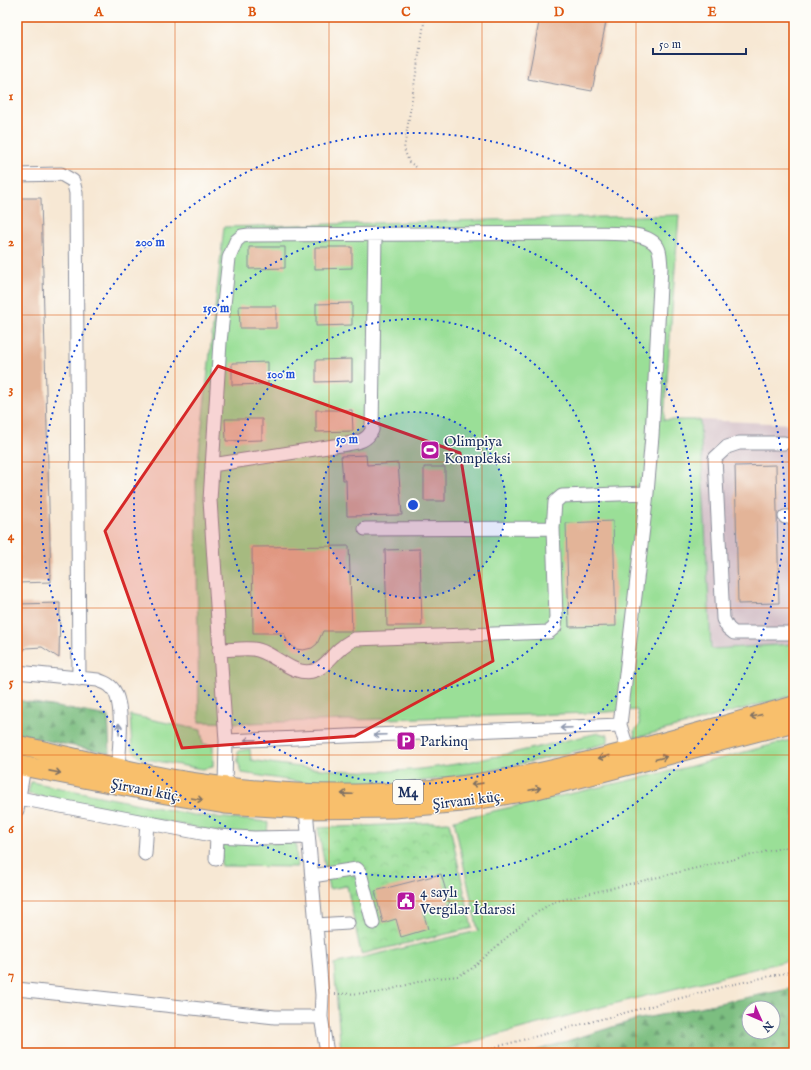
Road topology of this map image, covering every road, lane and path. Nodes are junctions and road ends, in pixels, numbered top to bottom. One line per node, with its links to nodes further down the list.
1 (425, 17): 2 (path)
2 (416, 167)
3 (17, 175): 13 (street)
4 (375, 234): 6 (street); 6 (street); 7 (street)
5 (784, 443): 10 (street)
6 (212, 465): 11 (street)
7 (647, 493): 8 (street); 16 (street)
8 (553, 528): 9 (street); 11 (street)
9 (365, 529)
10 (794, 633)
11 (219, 650): 17 (street)
12 (17, 672): 13 (street)
13 (79, 678): 21 (street, one-way to 13)
14 (794, 706): 19 (highway, M4, one-way to 19)
15 (794, 722): 24 (highway, Şirvani küç. / M4, one-way to 15)
16 (620, 725): 17 (street, one-way to 17); 19 (street)
17 (226, 741): 22 (street)
18 (17, 745): 21 (highway, M4)
19 (628, 751): 22 (highway, M4, one-way to 22)
20 (20, 765): 23 (street); 24 (highway, Şirvani küç. / M4, one-way to 24)
21 (118, 768): 22 (highway, M4)
22 (224, 786)
23 (18, 804): 25 (street)
24 (306, 809): 27 (street)
25 (147, 822): 26 (street); 29 (street)
26 (217, 836): 27 (street); 30 (street)
27 (308, 836): 31 (street)
28 (794, 845): 37 (path)
29 (145, 854)
30 (216, 859)
31 (312, 876): 33 (street); 34 (street)
32 (348, 923): 34 (street)
33 (373, 923)
34 (316, 925): 37 (street)
35 (794, 971): 40 (path)
36 (17, 989): 38 (street)
37 (322, 995): 38 (street)
38 (321, 1017): 39 (street)
39 (327, 1053)
40 (473, 1053)

